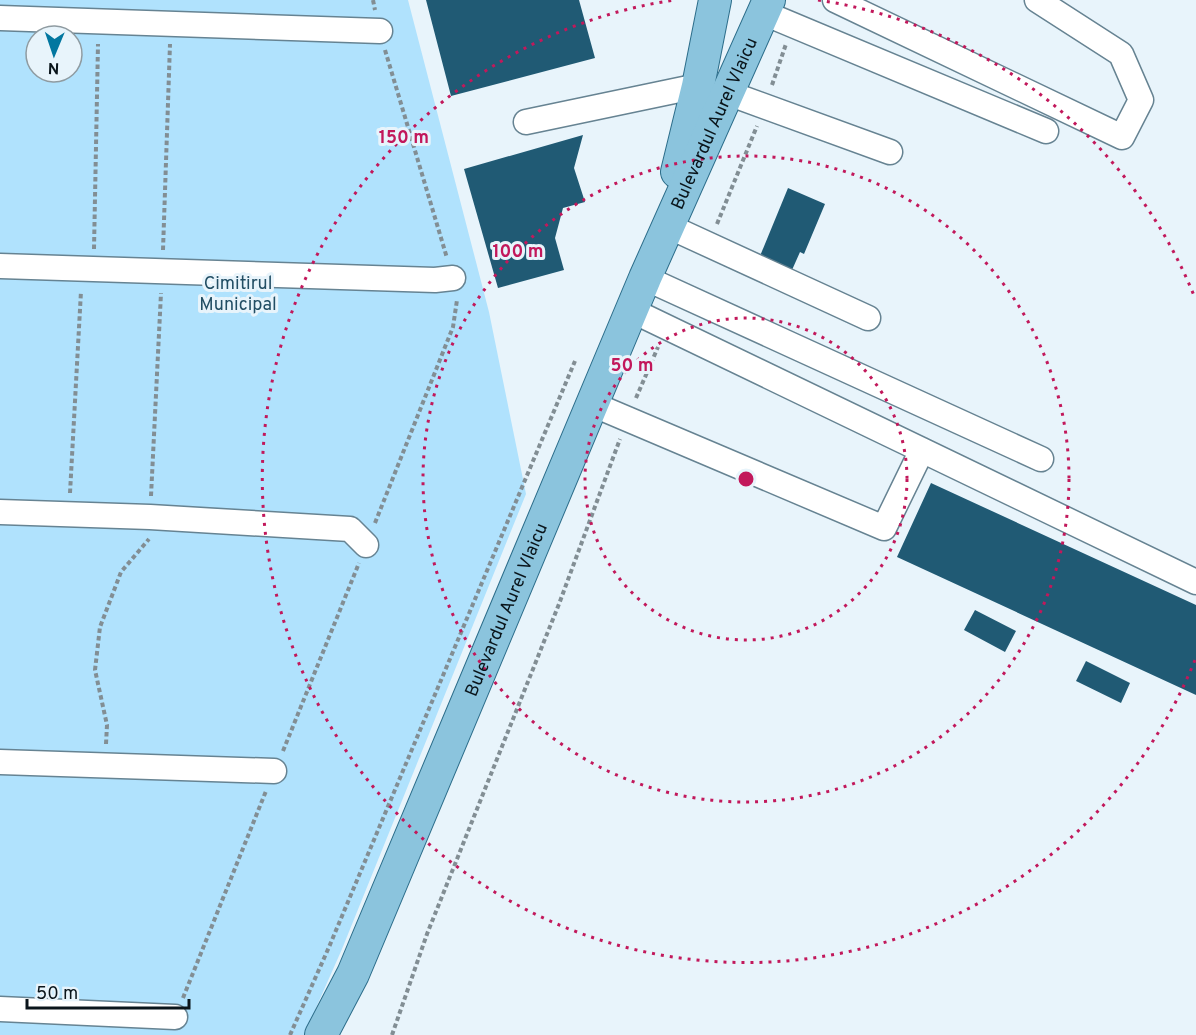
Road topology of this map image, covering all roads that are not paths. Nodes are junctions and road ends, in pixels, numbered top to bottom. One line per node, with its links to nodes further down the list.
1 (715, 0): 7 (main road, Bulevardul Aurel Vlaicu)
2 (835, 0): 3 (lane)
3 (1037, 0)
4 (766, 7): 8 (main road, Bulevardul Aurel Vlaicu); 10 (lane)
5 (0, 18): 6 (lane)
6 (380, 31)
7 (698, 86): 9 (lane); 12 (main road, Bulevardul Aurel Vlaicu)
8 (728, 93): 11 (lane); 12 (main road, Bulevardul Aurel Vlaicu)
9 (526, 122)
10 (1046, 131)
11 (890, 152)
12 (663, 236): 15 (main road, Bulevardul Aurel Vlaicu); 17 (lane)
13 (0, 266): 14 (lane)
14 (453, 278)
15 (645, 278): 16 (main road, Bulevardul Aurel Vlaicu); 20 (lane)
16 (632, 310): 18 (main road, Bulevardul Aurel Vlaicu); 19 (lane)
17 (868, 318)
18 (592, 404): 19 (lane); 26 (main road, Bulevardul Aurel Vlaicu)
19 (922, 450): 23 (lane)
20 (1041, 459)
21 (0, 512): 22 (lane)
22 (366, 544)
23 (1196, 582)
24 (0, 762): 25 (lane)
25 (274, 771)
26 (353, 974): 29 (main road, Bulevardul Aurel Vlaicu); 30 (main road, Bulevardul Aurel Vlaicu)
27 (0, 1009): 28 (lane)
28 (175, 1017)
29 (321, 1035)
30 (345, 1035)

